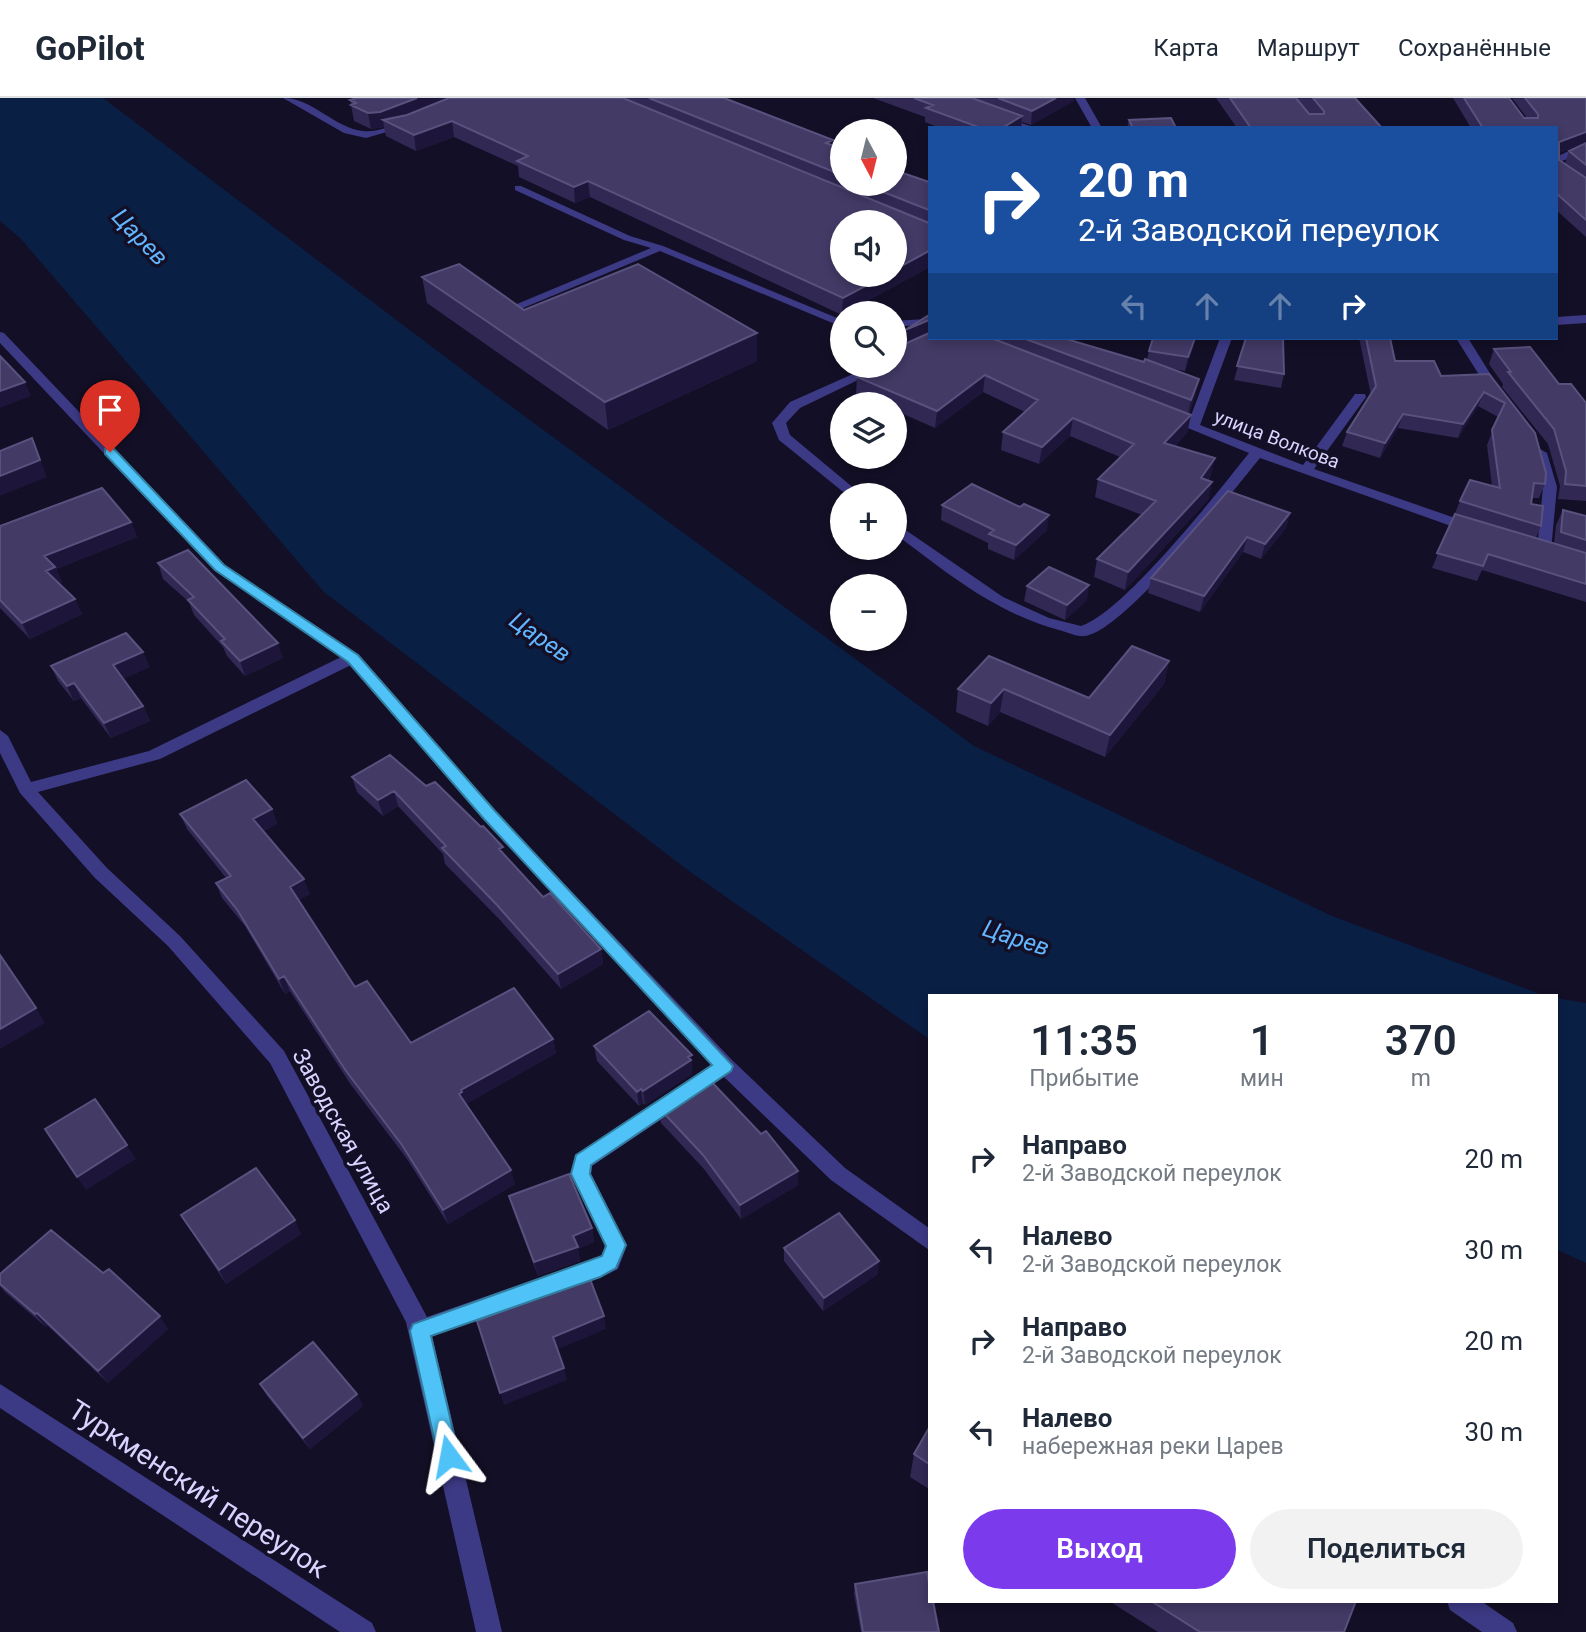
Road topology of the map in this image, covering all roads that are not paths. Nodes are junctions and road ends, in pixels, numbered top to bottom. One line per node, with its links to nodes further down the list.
1 (289, 98): 4 (street)
2 (1080, 98): 6 (street)
3 (990, 115): 5 (street)
4 (416, 121)
5 (1020, 126)
6 (1096, 126)
7 (1586, 146): 8 (street)
8 (1558, 162)
9 (1558, 165): 10 (street)
10 (1566, 173)
11 (518, 188): 12 (lane)
12 (660, 248): 13 (lane); 14 (lane)
13 (508, 311)
14 (830, 319)
15 (1586, 319): 16 (street)
16 (1558, 321)
17 (928, 322): 18 (lane)
18 (907, 323)
19 (0, 336): 34 (street)
20 (1225, 340): 26 (street)
21 (1463, 340): 24 (street)
22 (855, 378): 30 (street)
23 (1360, 397): 29 (street)
24 (1506, 405)
25 (1154, 412): 26 (street, улица Волкова)
26 (1193, 428): 28 (street, улица Волкова)
27 (1530, 435): 33 (street)
28 (1258, 451): 29 (street, улица Волкова); 32 (street)
29 (1306, 471): 31 (street, улица Волкова)
30 (841, 483)
31 (1483, 532)
32 (907, 535)
33 (1543, 550)
34 (353, 658): 36 (street); 37 (street)
35 (0, 736): 36 (street, Заводская улица)
36 (26, 789): 39 (street, Заводская улица)
37 (724, 1066): 38 (street); 39 (street)
38 (928, 1239)
39 (420, 1331): 43 (street, Заводская улица)
40 (0, 1395): 42 (street, Туркменский переулок)
41 (1461, 1603): 44 (street)
42 (363, 1632)
43 (489, 1632)
44 (1504, 1632)

